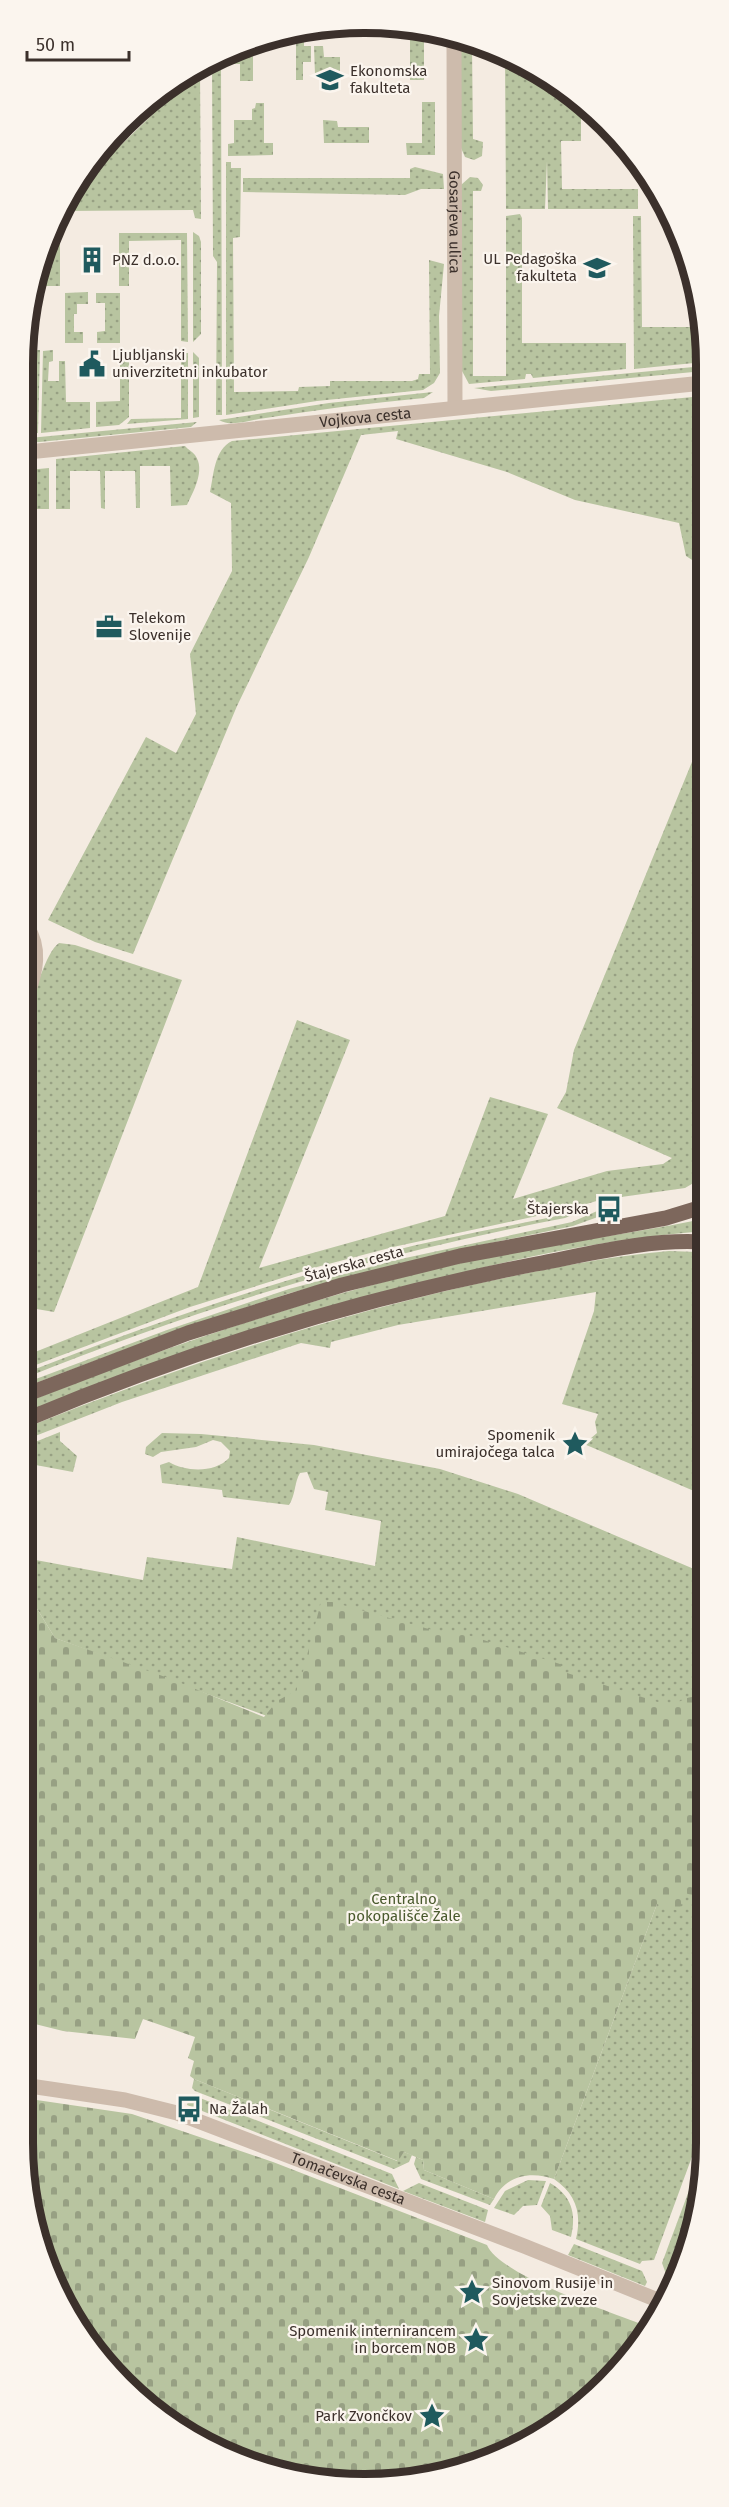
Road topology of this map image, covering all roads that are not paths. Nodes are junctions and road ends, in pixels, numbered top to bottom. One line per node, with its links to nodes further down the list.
1 (453, 45): 3 (street, Gosarjeva ulica)
2 (696, 384): 3 (street, Vojkova cesta)
3 (455, 406): 4 (street, Vojkova cesta)
4 (33, 452)
5 (33, 944): 6 (street)
6 (33, 969)
7 (696, 1209): 9 (main road, Štajerska cesta)
8 (696, 1242): 10 (main road)
9 (33, 1392)
10 (33, 1417)
11 (33, 2086): 12 (street, Tomačevska cesta)
12 (656, 2300)

